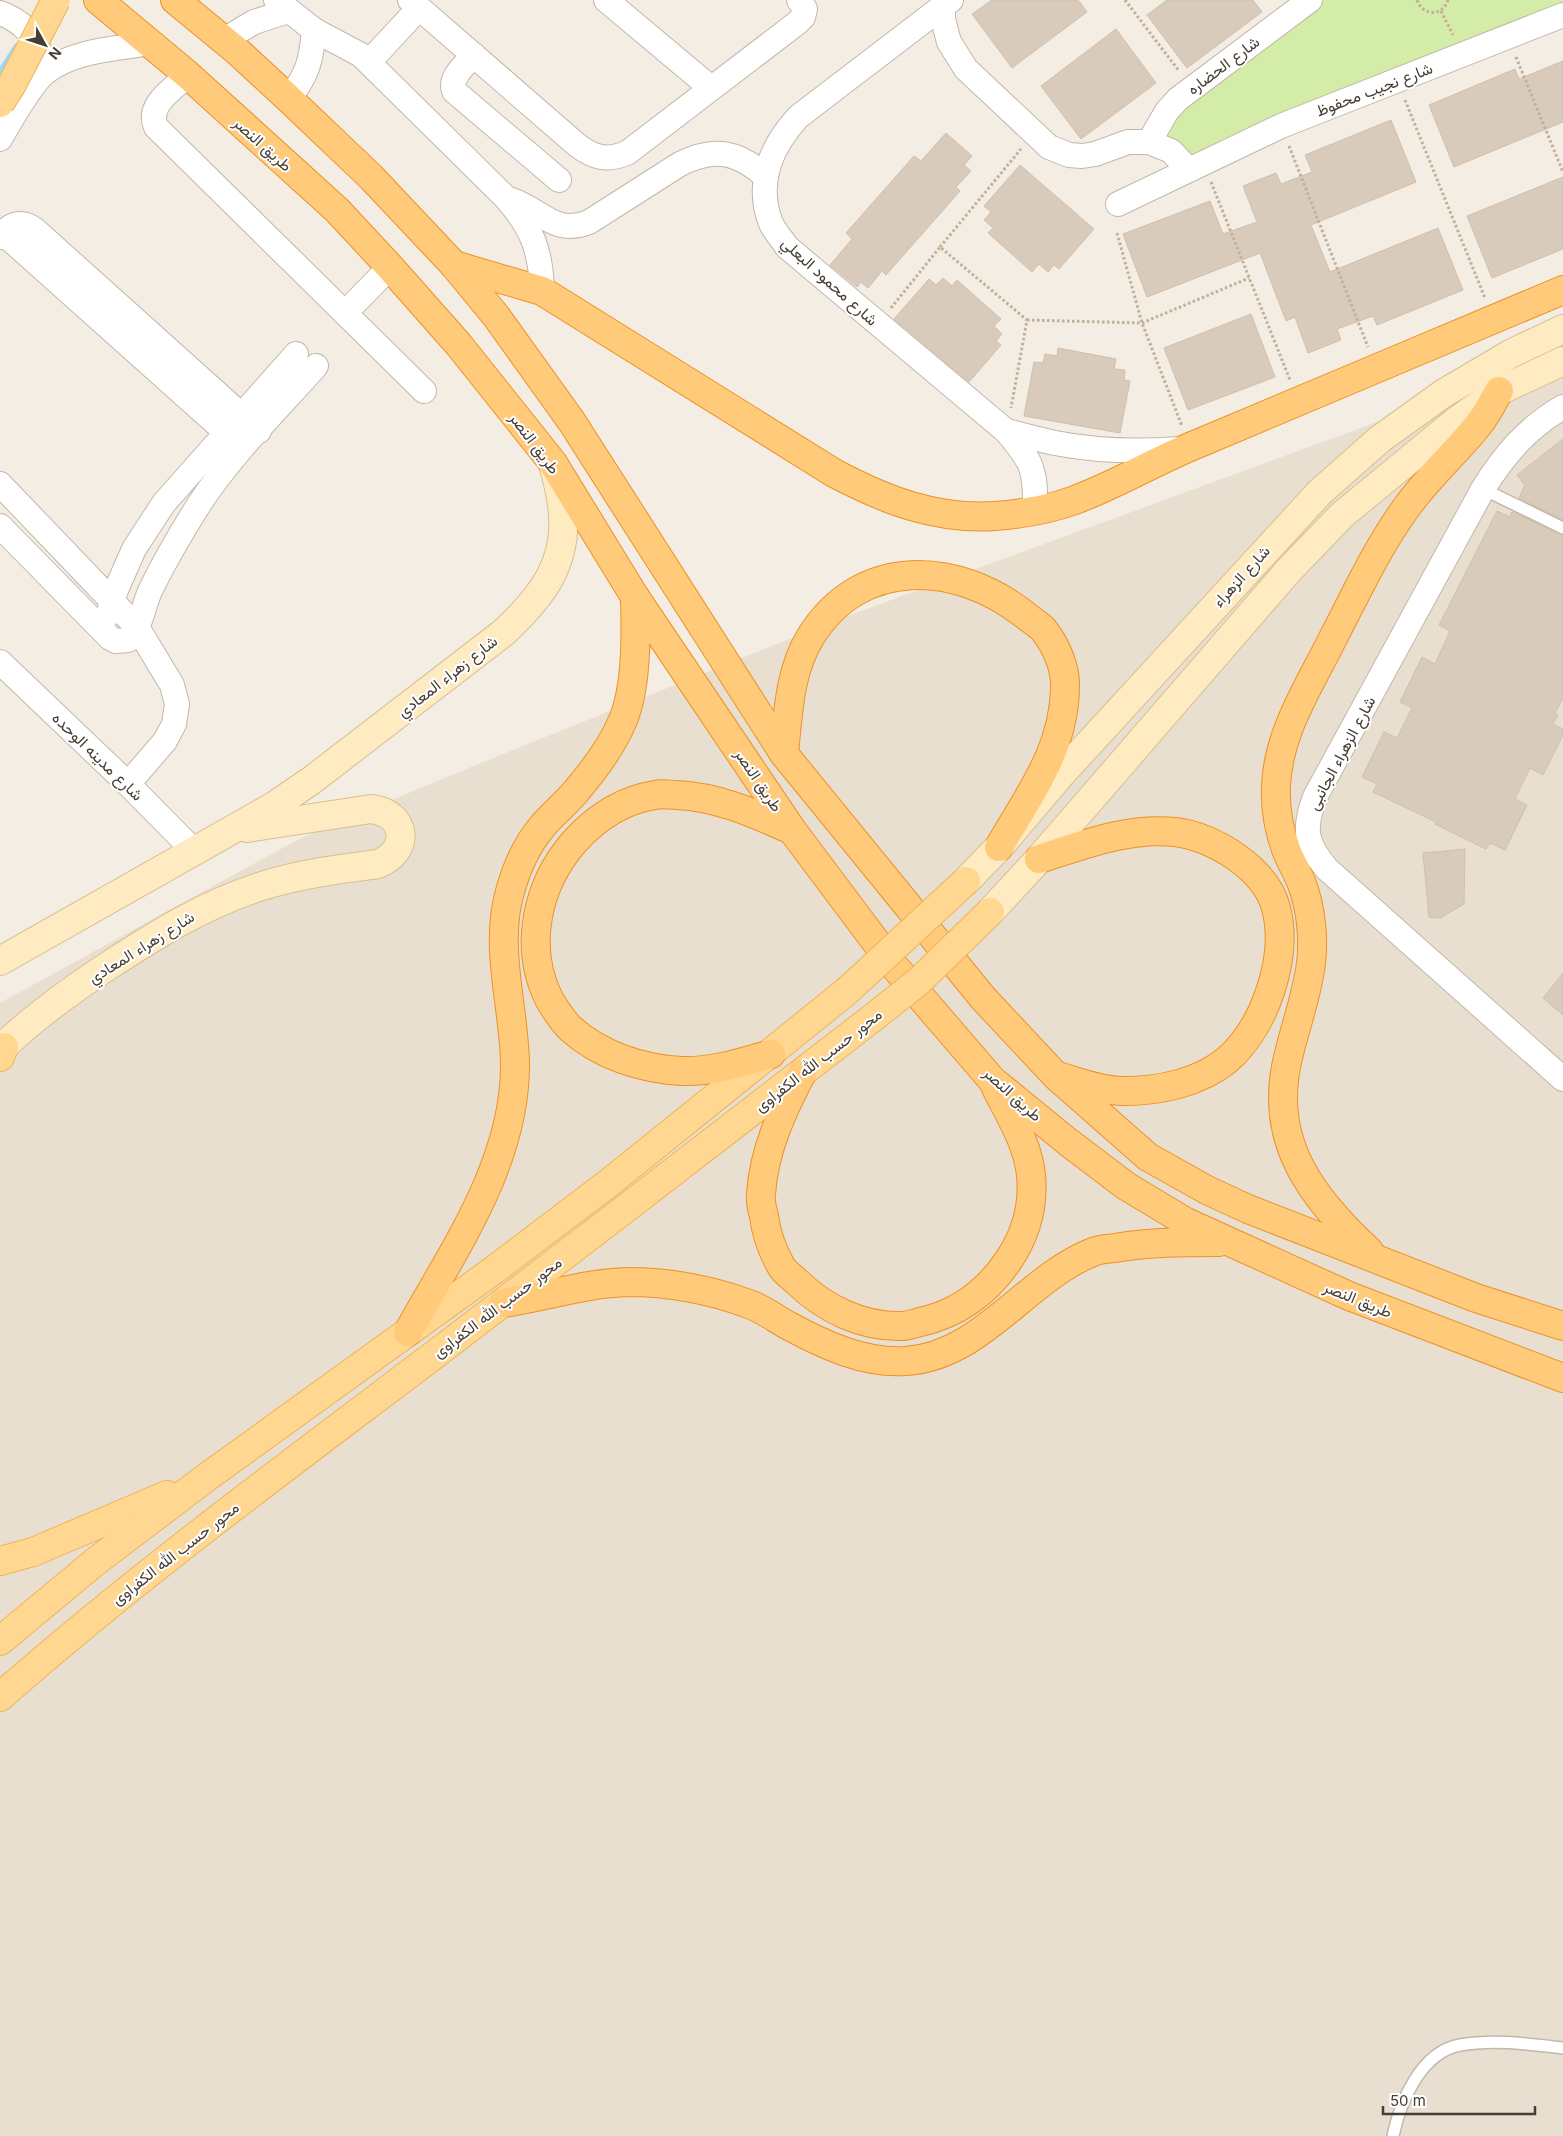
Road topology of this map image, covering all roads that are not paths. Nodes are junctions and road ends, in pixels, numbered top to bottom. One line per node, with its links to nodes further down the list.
1 (56, 0): 21 (main road, bridge)
2 (98, 0): 14 (highway, طريق النصر)
3 (175, 0): 13 (highway)
4 (606, 0): 19 (street)
5 (799, 0): 19 (street)
6 (1310, 0): 23 (street, شارع الحضاره)
7 (947, 3): 23 (street); 25 (street, شارع محمود البعلي)
8 (415, 4): 15 (street); 16 (street)
9 (282, 5): 12 (street); 13 (street)
10 (0, 12): 17 (street)
11 (1563, 15): 24 (street, شارع نجيب محفوظ)
12 (314, 30): 16 (street); 20 (street)
13 (224, 40): 20 (highway)
14 (150, 43): 17 (street); 18 (highway, طريق النصر)
15 (474, 56): 19 (street); 26 (street)
16 (369, 62): 27 (street)
17 (45, 72): 22 (street)
18 (188, 75): 31 (highway, طريق النصر); 34 (street)
19 (711, 88)
20 (289, 99): 30 (highway)
21 (0, 103)
22 (0, 139)
23 (1150, 142): 24 (street)
24 (1196, 166): 28 (street, شارع نجيب محفوظ)
25 (766, 177): 27 (street); 43 (street, شارع محمود البعلي)
26 (559, 180)
27 (505, 197): 33 (street)
28 (1118, 204)
29 (2, 235): 42 (street)
30 (454, 265): 33 (highway); 57 (highway)
31 (390, 267): 34 (street); 46 (highway, طريق النصر)
32 (1563, 290): 45 (highway)
33 (542, 291): 49 (highway)
34 (345, 313): 39 (street)
35 (1563, 329): 61 (main road, شارع الزهراء)
36 (296, 354): 42 (street)
37 (1563, 361): 40 (main road, شارع الزهراء)
38 (316, 366): 44 (street)
39 (424, 391)
40 (1500, 391): 63 (main road, شارع الزهراء); 74 (highway)
41 (1563, 407): 48 (street, شارع الزهراء الجانبى)
42 (234, 423): 44 (street); 53 (street)
43 (1006, 431): 45 (street, شارع محمود البعلي); 49 (street, شارع محمود البعلي)
44 (251, 439): 54 (street)
45 (1185, 441): 49 (highway)
46 (553, 464): 52 (highway, طريق النصر); 59 (main road, شارع زهراء المعادي)
47 (0, 484): 53 (street)
48 (1483, 488): 51 (lane); 71 (street, شارع الزهراء الجانبى)
49 (1035, 511)
50 (0, 526): 55 (street)
51 (1563, 528)
52 (635, 597): 60 (highway, طريق النصر); 77 (highway)
53 (112, 602): 54 (street); 55 (street)
54 (136, 627): 55 (street); 58 (street)
55 (103, 631)
56 (0, 662): 58 (street, شارع مدينه الوحده)
57 (784, 754): 61 (highway); 70 (highway)
58 (128, 784): 62 (street, شارع مدينه الوحده)
59 (235, 829): 62 (main road, شارع زهراء المعادي); 67 (main road, شارع زهراء المعادي)
60 (792, 830): 68 (highway); 72 (highway, طريق النصر)
61 (999, 847): 64 (main road, شارع الزهراء)
62 (194, 851): 66 (main road, شارع زهراء المعادي)
63 (1039, 859): 65 (main road, شارع الزهراء); 70 (highway)
64 (966, 881): 68 (main road, محور حسب الله الكفراوى, bridge)
65 (990, 912): 69 (main road, محور حسب الله الكفراوى, bridge)
66 (0, 961)
67 (1, 1051)
68 (771, 1054): 77 (main road, محور حسب الله الكفراوى)
69 (802, 1073): 72 (highway); 75 (main road, محور حسب الله الكفراوى)
70 (1056, 1076): 74 (highway)
71 (1563, 1079)
72 (992, 1080): 73 (highway, طريق النصر)
73 (1228, 1243): 75 (highway); 78 (highway, طريق النصر)
74 (1377, 1258): 76 (highway)
75 (503, 1303): 82 (main road, محور حسب الله الكفراوى)
76 (1563, 1326)
77 (408, 1332): 79 (main road, محور حسب الله الكفراوى)
78 (1563, 1378)
79 (207, 1477): 80 (main road); 81 (main road, محور حسب الله الكفراوى)
80 (0, 1561)
81 (0, 1641)
82 (0, 1697)
83 (1563, 2048): 84 (lane)
84 (1393, 2136)

